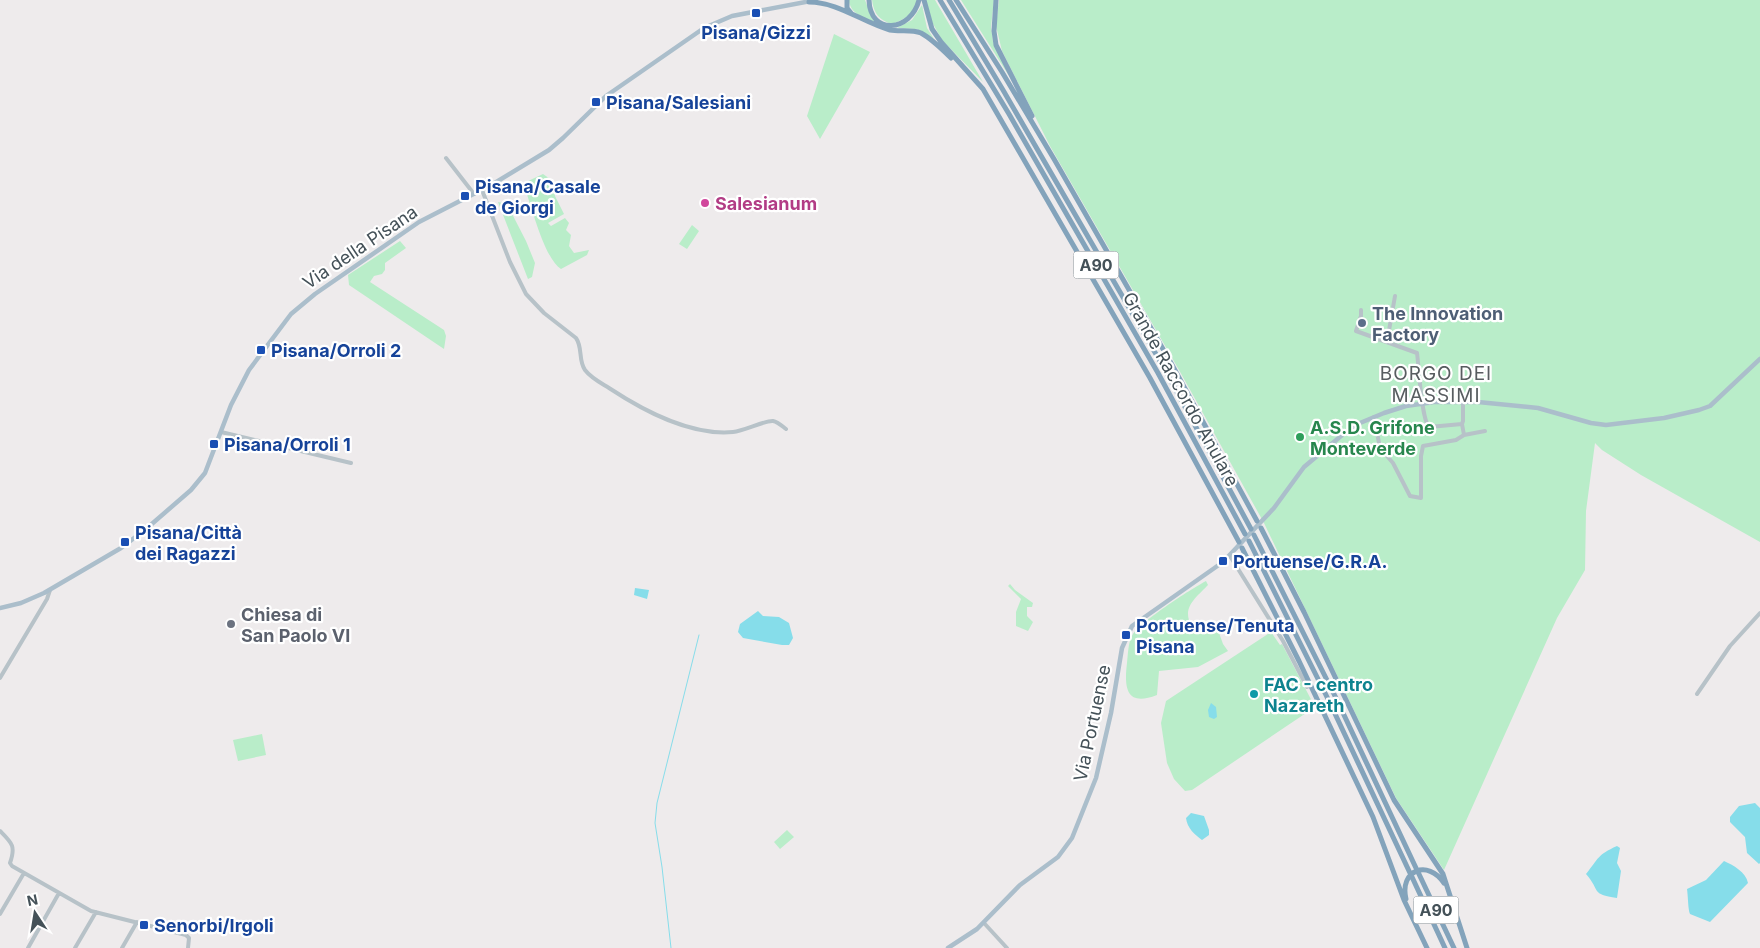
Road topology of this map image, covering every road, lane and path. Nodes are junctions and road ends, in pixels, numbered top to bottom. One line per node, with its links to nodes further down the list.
1 (816, 0): 10 (main road, Via della Pisana)
2 (847, 0): 11 (highway)
3 (868, 0): 4 (highway)
4 (919, 0)
5 (924, 0): 12 (highway)
6 (940, 0): 33 (highway, Grande Raccordo Anulare / A90)
7 (949, 0): 32 (highway, Grande Raccordo Anulare / A90)
8 (956, 0): 14 (highway)
9 (996, 0): 14 (highway)
10 (809, 2): 11 (highway); 15 (main road, Via della Pisana)
11 (854, 15): 12 (highway)
12 (976, 79): 36 (highway, Grande Raccordo Anulare)
13 (446, 158): 16 (street)
14 (1054, 159): 30 (highway, Grande Raccordo Anulare)
15 (482, 190): 16 (main road, Via della Pisana); 25 (street)
16 (474, 194): 27 (main road, Via della Pisana)
17 (1396, 296): 19 (street)
18 (1361, 310): 19 (street)
19 (1387, 342): 22 (street)
20 (1760, 359): 21 (main road, Via Portuense)
21 (1463, 402): 22 (main road, Via Portuense); 24 (street)
22 (1423, 403): 23 (main road, Via Portuense); 24 (street)
23 (1374, 417): 28 (street); 30 (main road, Via Portuense)
24 (1462, 424): 28 (street)
25 (786, 429)
26 (1485, 431): 28 (street)
27 (221, 432): 29 (street); 39 (main road, Via della Pisana)
28 (1464, 435)
29 (351, 463)
30 (1260, 521): 37 (main road, Via Portuense)
31 (1261, 528): 49 (highway)
32 (1251, 529)
33 (1245, 534)
34 (1254, 535): 46 (highway, A90)
35 (1249, 541): 62 (highway, A90)
36 (1239, 542)
37 (1239, 549): 38 (main road, Via Portuense); 52 (highway)
38 (1230, 556): 43 (street); 54 (main road, Via Portuense)
39 (50, 590): 40 (main road, Via della Pisana); 42 (street)
40 (0, 608)
41 (1760, 613): 44 (street)
42 (0, 678)
43 (1307, 687)
44 (1697, 694)
45 (0, 831): 47 (street)
46 (1419, 870): 49 (highway); 52 (highway); 63 (highway, A90)
47 (24, 873): 48 (street); 51 (street)
48 (59, 893): 50 (street); 55 (street)
49 (1453, 902): 64 (highway)
50 (96, 912): 53 (street); 56 (street)
51 (0, 914)
52 (1414, 921): 61 (highway)
53 (137, 922): 57 (street); 58 (street)
54 (984, 923): 59 (main road, Via Portuense); 60 (street)
55 (28, 948)
56 (75, 948)
57 (122, 948)
58 (188, 948)
59 (948, 948)
60 (1007, 948)
61 (1427, 948)
62 (1445, 948)
63 (1454, 948)
64 (1467, 948)

